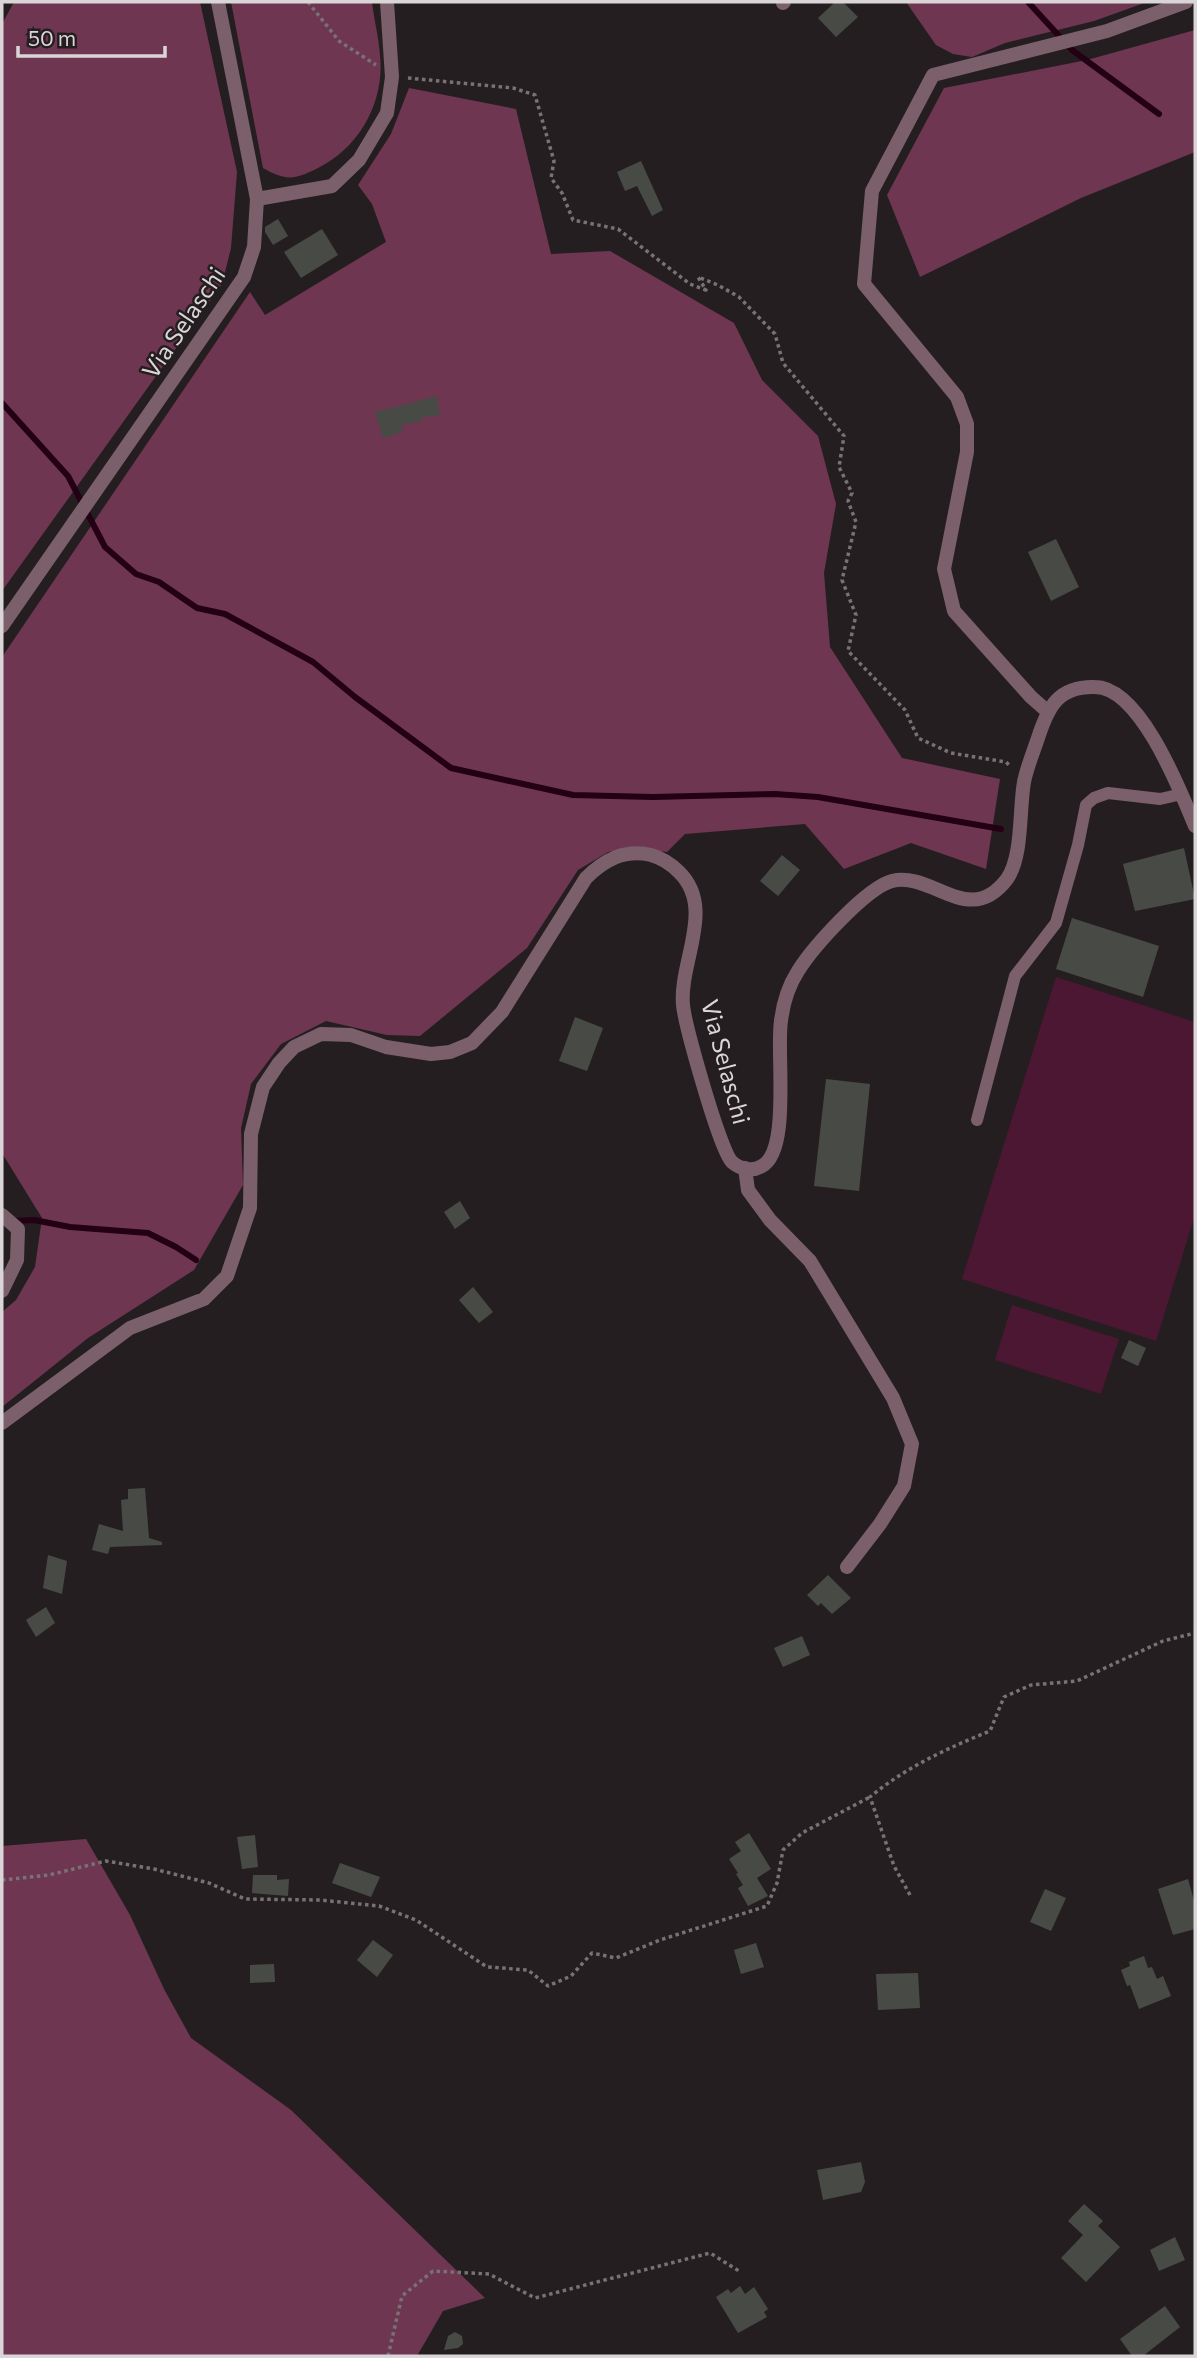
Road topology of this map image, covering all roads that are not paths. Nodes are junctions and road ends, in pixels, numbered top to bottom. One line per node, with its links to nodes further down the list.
1 (218, 2): 4 (street, Via Selaschi)
2 (387, 2): 4 (street)
3 (1186, 2): 6 (street)
4 (257, 199): 5 (street, Via Selaschi)
5 (2, 626)
6 (1046, 711): 7 (street); 10 (street, Via Selaschi)
7 (1182, 794): 8 (street); 9 (lane)
8 (1195, 826)
9 (977, 1120)
10 (745, 1168): 13 (street, Via Selaschi); 14 (street)
11 (2, 1216): 12 (street)
12 (2, 1291)
13 (2, 1423)
14 (847, 1567)

